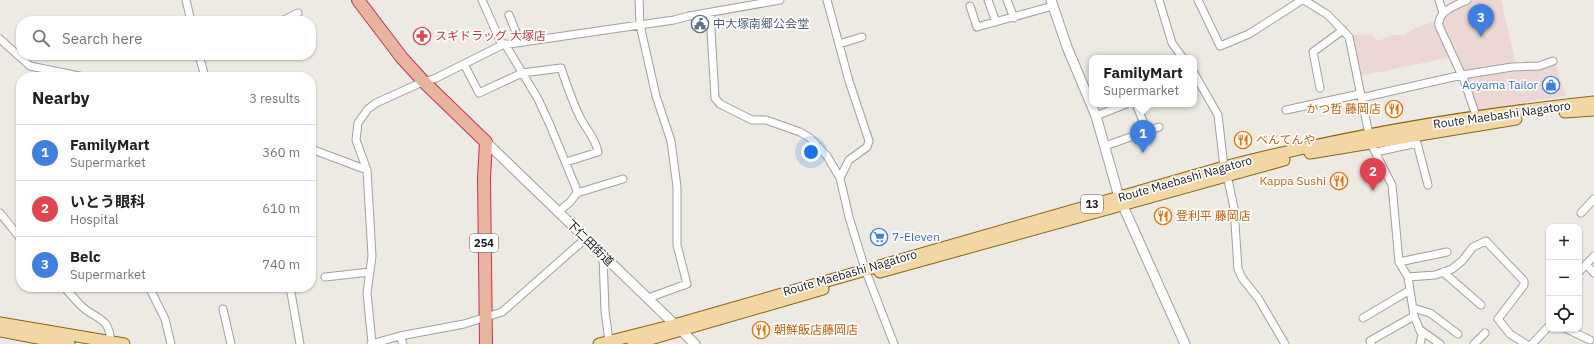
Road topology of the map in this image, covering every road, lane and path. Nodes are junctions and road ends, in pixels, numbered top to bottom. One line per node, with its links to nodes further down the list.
1 (186, 0): 21 (street)
2 (358, 0): 43 (highway)
3 (482, 0): 30 (street)
4 (639, 0): 25 (street)
5 (780, 0): 15 (street)
6 (827, 0): 31 (street)
7 (988, 0): 24 (street)
8 (1007, 0): 23 (street)
9 (1159, 0): 33 (street)
10 (1198, 0): 11 (street)
11 (1303, 0): 26 (street)
12 (1439, 0): 19 (street)
13 (1467, 0): 19 (street)
14 (1054, 2): 23 (street); 46 (street)
15 (751, 3): 18 (street)
16 (970, 6): 24 (street)
17 (298, 13): 22 (street)
18 (710, 13): 25 (street); 64 (street)
19 (1443, 13): 41 (street)
20 (509, 15): 29 (street)
21 (190, 16)
22 (292, 16)
23 (1014, 18): 24 (street)
24 (996, 22)
25 (640, 26): 29 (street); 91 (street)
26 (1343, 30): 44 (street); 45 (street)
27 (862, 37): 31 (street)
28 (0, 39): 32 (street)
29 (520, 42): 30 (street)
30 (503, 44): 37 (street); 40 (street)
31 (839, 44): 64 (street)
32 (16, 53)
33 (1181, 55)
34 (23, 60): 38 (street)
35 (200, 60): 39 (street)
36 (1553, 61): 41 (street)
37 (464, 64): 40 (street); 43 (street)
38 (59, 72)
39 (204, 72)
40 (522, 72): 61 (street); 61 (street)
41 (1462, 75): 45 (street); 54 (street)
42 (1197, 78): 63 (street)
43 (424, 82): 57 (highway); 62 (street)
44 (1320, 88)
45 (1360, 96): 51 (street); 58 (street)
46 (1089, 99)
47 (1594, 102): 54 (main road, Route Maebashi Nagatoro / 13)
48 (1092, 107): 53 (street)
49 (1118, 107): 53 (street)
50 (1137, 107): 56 (street)
51 (1286, 110)
52 (1594, 110): 58 (main road, Route Maebashi Nagatoro / 13)
53 (1096, 116): 59 (street)
54 (1476, 116): 58 (main road, Route Maebashi Nagatoro / 13)
55 (1159, 127): 56 (street)
56 (1147, 131): 59 (street)
57 (486, 142): 70 (street, 下仁田街道); 96 (highway, 254)
58 (1372, 144): 63 (main road, Route Maebashi Nagatoro / 13); 66 (street); 78 (street)
59 (1106, 146): 69 (street)
60 (316, 151): 62 (street)
61 (566, 162): 67 (street)
62 (367, 170): 81 (street)
63 (1226, 171): 69 (main road, Route Maebashi Nagatoro / 13); 122 (street)
64 (840, 178): 82 (street)
65 (623, 179): 67 (street)
66 (1428, 185)
67 (577, 193): 70 (street)
68 (1594, 199): 72 (street)
69 (1121, 201): 82 (main road, Route Maebashi Nagatoro / 13); 121 (street)
70 (558, 212): 74 (street, 下仁田街道)
71 (0, 213): 73 (street)
72 (1581, 213)
73 (16, 233)
74 (585, 239): 76 (street, 下仁田街道); 96 (street)
75 (1447, 252): 78 (street)
76 (603, 256): 91 (street, 下仁田街道); 109 (street)
77 (1594, 256): 79 (street)
78 (1400, 262): 86 (street)
79 (1586, 264): 80 (street); 84 (street)
80 (1582, 269)
81 (370, 272): 85 (street); 115 (street)
82 (867, 272): 99 (main road, Route Maebashi Nagatoro / 13); 120 (street)
83 (1444, 272): 86 (street); 92 (street); 127 (street)
84 (1594, 273)
85 (326, 277)
86 (1408, 277): 87 (street)
87 (1410, 290): 93 (street); 97 (street)
88 (69, 292): 108 (street)
89 (152, 292): 112 (street)
90 (291, 292): 114 (street)
91 (648, 298): 99 (street, 下仁田街道)
92 (1481, 305)
93 (1413, 308): 95 (street); 105 (street)
94 (223, 309): 113 (street)
95 (1414, 316): 100 (street); 123 (street)
96 (485, 318): 106 (street); 117 (highway, 254)
97 (1363, 318)
98 (0, 323): 108 (main road)
99 (677, 328): 109 (main road, Route Maebashi Nagatoro / 13); 118 (main road, Route Maebashi Nagatoro / 13); 119 (street, 下仁田街道)
100 (1419, 329): 124 (street); 125 (street)
101 (1546, 329): 128 (street)
102 (0, 331): 110 (main road)
103 (1574, 332): 107 (street)
104 (1485, 333): 126 (street)
105 (1458, 334)
106 (400, 336): 115 (street); 116 (street)
107 (1591, 339)
108 (110, 343): 111 (main road)
109 (604, 343)
110 (69, 344)
111 (124, 344)
112 (171, 344)
113 (230, 344)
114 (300, 344)
115 (372, 344)
116 (403, 344)
117 (486, 344)
118 (633, 344)
119 (695, 344)
120 (894, 344)
121 (1185, 344)
122 (1285, 344)
123 (1371, 344)
124 (1420, 344)
125 (1440, 344)
126 (1474, 344)
127 (1526, 344)
128 (1532, 344)

